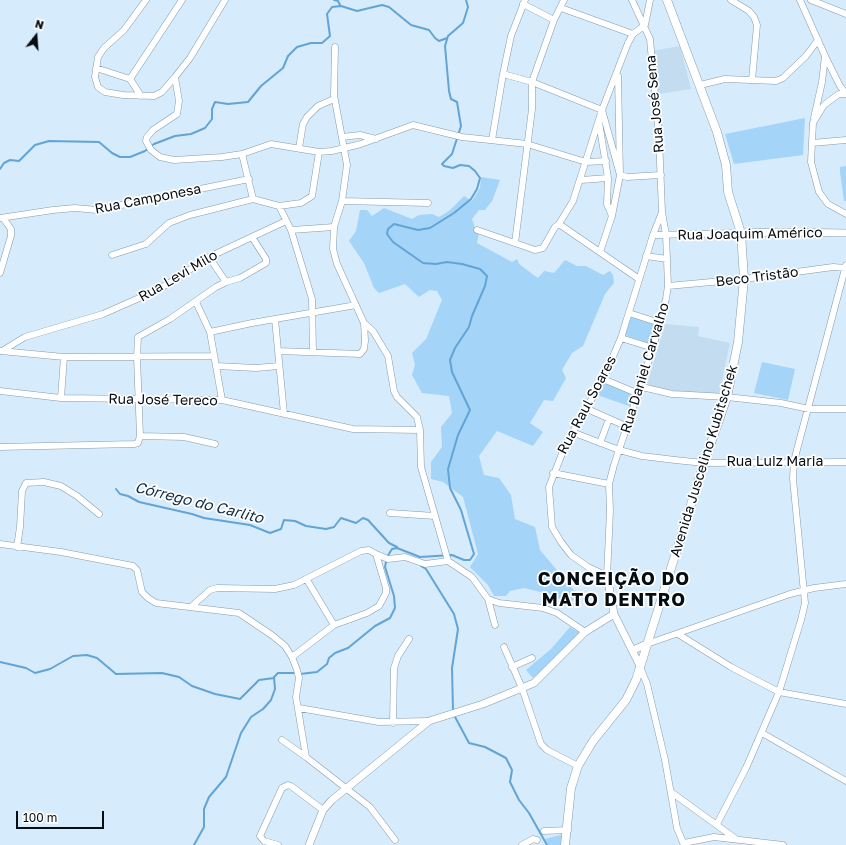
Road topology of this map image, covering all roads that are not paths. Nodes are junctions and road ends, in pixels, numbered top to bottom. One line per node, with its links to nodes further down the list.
1 (146, 0): 20 (street)
2 (182, 0): 24 (street)
3 (225, 0): 23 (street)
4 (564, 0): 12 (street)
5 (632, 0): 15 (street, Rua José Sena)
6 (650, 0): 15 (street)
7 (667, 0): 27 (main road, Avenida Juscelino Kubitschek)
8 (731, 0): 25 (street)
9 (800, 0): 17 (street)
10 (811, 0): 13 (street)
11 (524, 2): 14 (street); 22 (street)
12 (561, 8): 14 (street); 16 (street)
13 (846, 14)
14 (554, 20): 26 (street)
15 (645, 25): 16 (street); 47 (street, Rua José Sena)
16 (633, 34): 21 (street)
17 (818, 40): 19 (street); 25 (street)
18 (335, 47): 30 (street)
19 (825, 56): 28 (street); 33 (street)
20 (96, 68): 24 (street); 29 (street)
21 (618, 73): 31 (street); 46 (street)
22 (503, 74): 26 (street); 36 (street)
23 (175, 77): 29 (street); 43 (street)
24 (130, 79): 29 (street)
25 (752, 80): 27 (street)
26 (532, 82): 31 (street); 39 (street)
27 (700, 85): 64 (main road, Avenida Juscelino Kubitschek)
28 (846, 94): 33 (street)
29 (140, 96)
30 (334, 99): 34 (street); 40 (street)
31 (602, 110): 32 (street); 46 (street)
32 (599, 121): 44 (street); 45 (street)
33 (812, 123): 38 (street)
34 (342, 137): 35 (street); 41 (street)
35 (376, 139): 36 (street); 41 (street)
36 (492, 140): 39 (street)
37 (846, 140): 38 (street)
38 (812, 143): 56 (street)
39 (527, 144): 45 (street); 69 (street)
40 (299, 148): 42 (street); 43 (street)
41 (344, 149): 42 (street); 52 (street)
42 (319, 152): 54 (street)
43 (242, 154): 49 (street)
44 (606, 161): 45 (street); 48 (street)
45 (586, 162): 50 (street)
46 (620, 174): 47 (street); 57 (street)
47 (660, 175): 55 (street, Rua José Sena)
48 (608, 178): 50 (street); 57 (street)
49 (248, 179): 51 (street); 58 (street, Rua Camponesa)
50 (581, 180): 60 (street)
51 (253, 199): 54 (street); 71 (street)
52 (342, 201): 53 (street); 61 (street)
53 (428, 203)
54 (279, 206): 59 (street)
55 (662, 212): 66 (street, Rua Raul Soares); 67 (street, Rua Daniel Carvalho)
56 (846, 214)
57 (612, 216): 70 (street)
58 (2, 218): 76 (street)
59 (286, 221): 62 (street); 68 (street, Rua Levi Milo)
60 (559, 224): 69 (street); 70 (street)
61 (334, 227): 62 (street); 82 (street)
62 (292, 230): 83 (street)
63 (477, 230): 69 (street)
64 (741, 233): 65 (street, Rua Joaquim Américo); 67 (street, Rua Joaquim Américo); 78 (main road, Avenida Juscelino Kubitschek)
65 (846, 233)
66 (653, 235): 67 (street, Rua Joaquim Américo); 72 (street, Rua Raul Soares)
67 (666, 235): 74 (street, Rua Daniel Carvalho)
68 (252, 237): 73 (street, Rua Levi Milo); 79 (street)
69 (515, 243)
70 (600, 252): 77 (street)
71 (112, 255)
72 (646, 256): 74 (street); 77 (street, Rua Raul Soares)
73 (209, 257): 79 (street); 93 (street, Rua Levi Milo)
74 (666, 259): 80 (street, Rua Daniel Carvalho)
75 (846, 267): 78 (street, Beco Tristão); 110 (street)
76 (0, 273)
77 (639, 279): 84 (street, Rua Raul Soares)
78 (744, 279): 80 (street, Beco Tristão); 105 (main road, Avenida Juscelino Kubitschek)
79 (226, 282): 81 (street)
80 (668, 286): 87 (street, Rua Daniel Carvalho)
81 (196, 302): 88 (street); 98 (street)
82 (356, 305): 83 (street); 86 (street)
83 (312, 312): 85 (street); 95 (street)
84 (629, 313): 87 (street); 89 (street, Rua Raul Soares)
85 (275, 319): 88 (street); 94 (street)
86 (364, 323): 90 (street); 91 (street)
87 (660, 323): 92 (street, Rua Daniel Carvalho)
88 (210, 332): 96 (street)
89 (621, 338): 92 (street); 101 (street, Rua Raul Soares)
90 (365, 341): 91 (street); 95 (street)
91 (380, 341): 115 (street)
92 (654, 348): 102 (street, Rua Daniel Carvalho)
93 (1, 351): 97 (street)
94 (278, 351): 95 (street); 100 (street)
95 (313, 352)
96 (214, 356): 98 (street); 99 (street)
97 (64, 357): 98 (street); 106 (street)
98 (137, 357): 107 (street)
99 (217, 366): 100 (street); 108 (street)
100 (279, 366): 112 (street)
101 (603, 379): 104 (street); 109 (street, Rua Raul Soares)
102 (642, 387): 104 (street, Rua Daniel Carvalho); 105 (street)
103 (0, 391): 106 (street, Rua José Tereco)
104 (639, 394): 114 (street, Rua Daniel Carvalho)
105 (726, 397): 110 (street); 124 (main road, Avenida Juscelino Kubitschek)
106 (61, 398): 107 (street, Rua José Tereco)
107 (138, 400): 108 (street, Rua José Tereco); 117 (street)
108 (222, 400): 112 (street, Rua José Tereco)
109 (585, 408): 113 (street); 116 (street, Rua Raul Soares)
110 (809, 409): 111 (street); 122 (street)
111 (846, 409)
112 (284, 414): 115 (street, Rua José Tereco)
113 (609, 419): 114 (street); 118 (street)
114 (628, 427): 121 (street, Rua Daniel Carvalho)
115 (420, 430): 129 (street)
116 (572, 432): 118 (street, Rua Luiz Maria); 125 (street, Rua Raul Soares)
117 (140, 436): 119 (street); 120 (street)
118 (600, 443): 121 (street, Rua Luiz Maria)
119 (215, 444)
120 (0, 447)
121 (619, 450): 124 (street, Rua Luiz Maria); 126 (street, Rua Daniel Carvalho)
122 (794, 461): 123 (street, Rua Luiz Maria); 124 (street, Rua Luiz Maria); 137 (street)
123 (846, 462)
124 (704, 463): 146 (main road, Avenida Juscelino Kubitschek)
125 (553, 473): 126 (street); 134 (street, Rua Raul Soares)
126 (609, 484): 134 (street, Rua Daniel Carvalho)
127 (99, 514): 131 (street)
128 (390, 514): 129 (street)
129 (435, 516): 133 (street)
130 (0, 544): 131 (street)
131 (17, 547): 139 (street)
132 (373, 552): 133 (street); 135 (street); 141 (street)
133 (448, 559): 138 (street)
134 (607, 576): 140 (street)
135 (306, 580): 139 (street); 141 (street)
136 (846, 584): 137 (street)
137 (804, 590): 144 (street); 154 (street)
138 (488, 599): 142 (street); 143 (street)
139 (192, 606): 149 (street)
140 (614, 614): 143 (street); 148 (street)
141 (334, 625): 149 (street)
142 (495, 625)
143 (585, 632): 153 (street)
144 (678, 634): 146 (street); 154 (street)
145 (409, 639): 158 (street)
146 (647, 644): 148 (street); 151 (main road, Avenida Juscelino Kubitschek)
147 (504, 647): 152 (street)
148 (633, 650): 151 (street)
149 (292, 657): 156 (street)
150 (532, 658): 152 (street)
151 (640, 666): 162 (main road, Avenida Juscelino Kubitschek); 165 (street)
152 (512, 667): 153 (street)
153 (522, 688): 157 (street); 162 (street)
154 (779, 692): 155 (street); 159 (street)
155 (846, 704)
156 (299, 708): 158 (street); 161 (street)
157 (429, 721): 158 (street); 164 (street)
158 (393, 723)
159 (762, 733): 163 (street); 167 (street)
160 (282, 740): 161 (street)
161 (306, 757): 164 (street)
162 (578, 766): 169 (main road, Avenida Juscelino Kubitschek)
163 (846, 781)
164 (347, 787): 166 (street); 170 (street)
165 (671, 792): 167 (street); 173 (street)
166 (323, 810): 174 (street); 175 (street)
167 (717, 824): 172 (street)
168 (544, 830): 169 (street)
169 (568, 830): 177 (main road, Avenida Juscelino Kubitschek)
170 (395, 840)
171 (537, 840): 176 (street)
172 (738, 840): 173 (street); 178 (street); 179 (street)
173 (684, 844)
174 (278, 845)
175 (309, 845)
176 (522, 845)
177 (565, 845)
178 (744, 845)
179 (783, 845)

